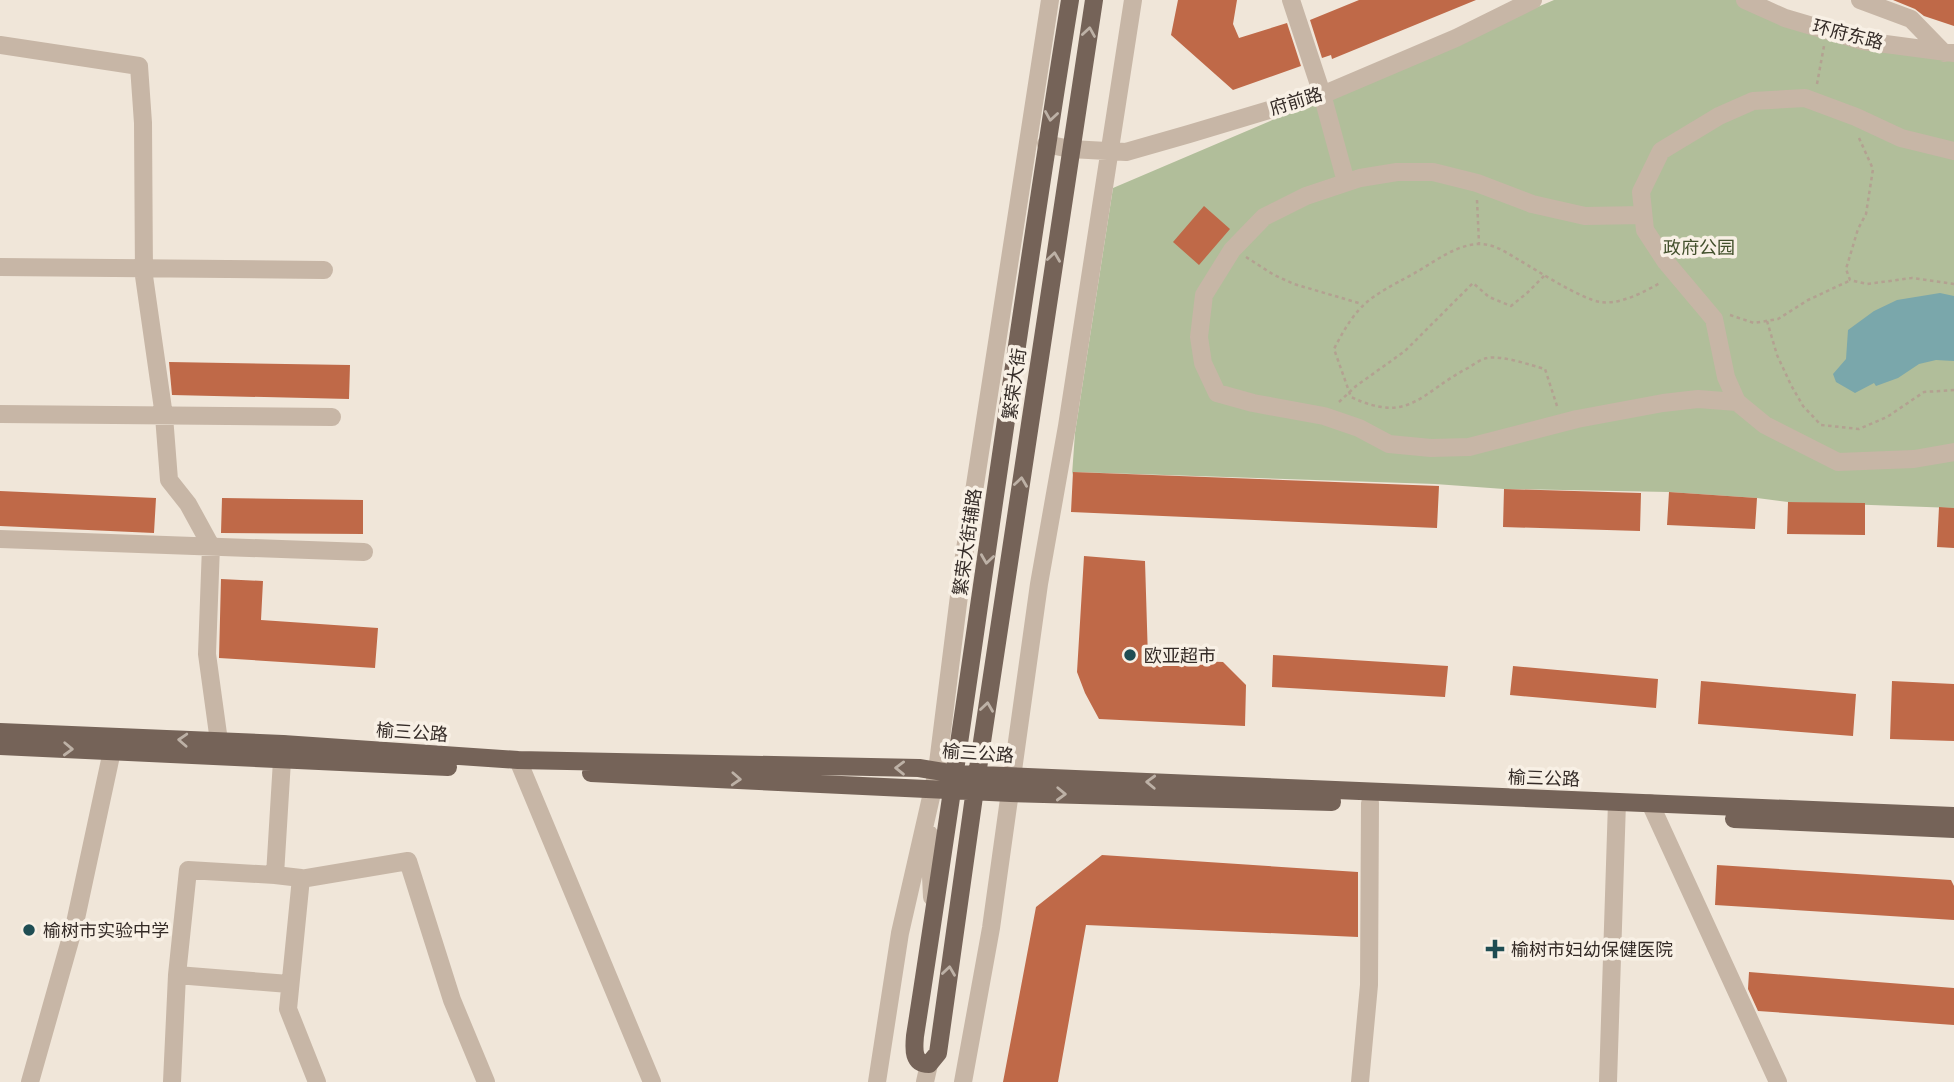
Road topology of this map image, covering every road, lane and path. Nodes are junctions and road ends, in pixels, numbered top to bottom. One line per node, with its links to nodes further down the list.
1 (1050, 0): 54 (street, 繁荣大街辅路)
2 (1070, 0): 15 (main road, 繁荣大街, one-way to 15)
3 (1094, 0): 16 (main road, 繁荣大街, one-way to 3)
4 (1133, 0): 17 (street)
5 (1291, 0): 12 (street)
6 (1532, 0): 12 (street, 府前路)
7 (1745, 0): 9 (street, 环府东路)
8 (1860, 0): 11 (street)
9 (1827, 30): 11 (street, 环府东路); 13 (path)
10 (0, 46): 25 (street)
11 (1949, 53)
12 (1322, 94): 17 (street, 府前路); 19 (street)
13 (1813, 101): 14 (street); 21 (street)
14 (1856, 117): 18 (street); 29 (path)
15 (1046, 144): 16 (street, 府前路); 55 (main road, 繁荣大街, one-way to 55)
16 (1070, 149): 17 (street, 府前路); 56 (main road, 繁荣大街, one-way to 16)
17 (1109, 151): 57 (street)
18 (1954, 151)
19 (1346, 182): 20 (street); 23 (street)
20 (1477, 183): 21 (street); 22 (path)
21 (1643, 215): 27 (street)
22 (1479, 244): 28 (path); 31 (path)
23 (1232, 250): 31 (path); 41 (street)
24 (0, 267): 25 (street)
25 (144, 270): 26 (street); 40 (street)
26 (324, 271)
27 (1675, 272): 28 (path); 33 (street)
28 (1544, 276): 36 (path)
29 (1850, 280): 30 (path); 32 (path)
30 (1954, 284)
31 (1362, 304): 36 (path)
32 (1767, 321): 33 (path); 35 (path)
33 (1716, 330): 34 (street)
34 (1725, 372): 37 (street); 38 (street)
35 (1954, 390)
36 (1349, 391): 41 (path); 43 (path)
37 (1707, 399): 38 (street); 43 (street)
38 (1737, 402): 44 (street)
39 (0, 414): 40 (street)
40 (164, 416): 42 (street); 46 (street)
41 (1324, 416): 43 (street)
42 (332, 417)
43 (1562, 422)
44 (1954, 452)
45 (0, 539): 46 (street)
46 (211, 546): 47 (street); 51 (street)
47 (364, 552)
48 (0, 732): 49 (main road, 榆三公路)
49 (113, 744): 50 (main road, 榆三公路, one-way to 49); 51 (main road, 榆三公路); 70 (street)
50 (0, 747)
51 (220, 749): 52 (main road, 榆三公路)
52 (282, 751): 53 (main road, 榆三公路); 64 (street)
53 (520, 766): 54 (main road, 榆三公路); 74 (street)
54 (934, 779): 55 (main road, 榆三公路); 61 (street, 繁荣大街辅路)
55 (955, 781): 56 (main road, 榆三公路); 66 (main road, 繁荣大街)
56 (976, 782): 57 (main road, 榆三公路); 69 (main road, 繁荣大街, one-way to 56)
57 (1012, 785): 58 (main road, 榆三公路, one-way to 58); 59 (main road, 榆三公路, one-way to 57); 76 (street)
58 (1370, 803): 59 (main road, 榆三公路); 77 (street)
59 (1617, 808): 60 (main road, 榆三公路); 78 (street)
60 (1653, 809): 62 (main road, 榆三公路); 63 (main road, 榆三公路); 79 (street)
61 (928, 810): 66 (street); 75 (street, 繁荣大街辅路)
62 (1954, 816)
63 (1954, 829)
64 (275, 875): 65 (street); 67 (street)
65 (301, 879): 68 (street); 73 (street)
66 (933, 918): 69 (main road, 繁荣大街)
67 (177, 975): 68 (street); 71 (street)
68 (289, 984): 72 (street)
69 (927, 1073)
70 (30, 1082)
71 (172, 1082)
72 (317, 1082)
73 (486, 1082)
74 (652, 1082)
75 (877, 1082)
76 (963, 1082)
77 (1360, 1082)
78 (1608, 1082)
79 (1778, 1082)

